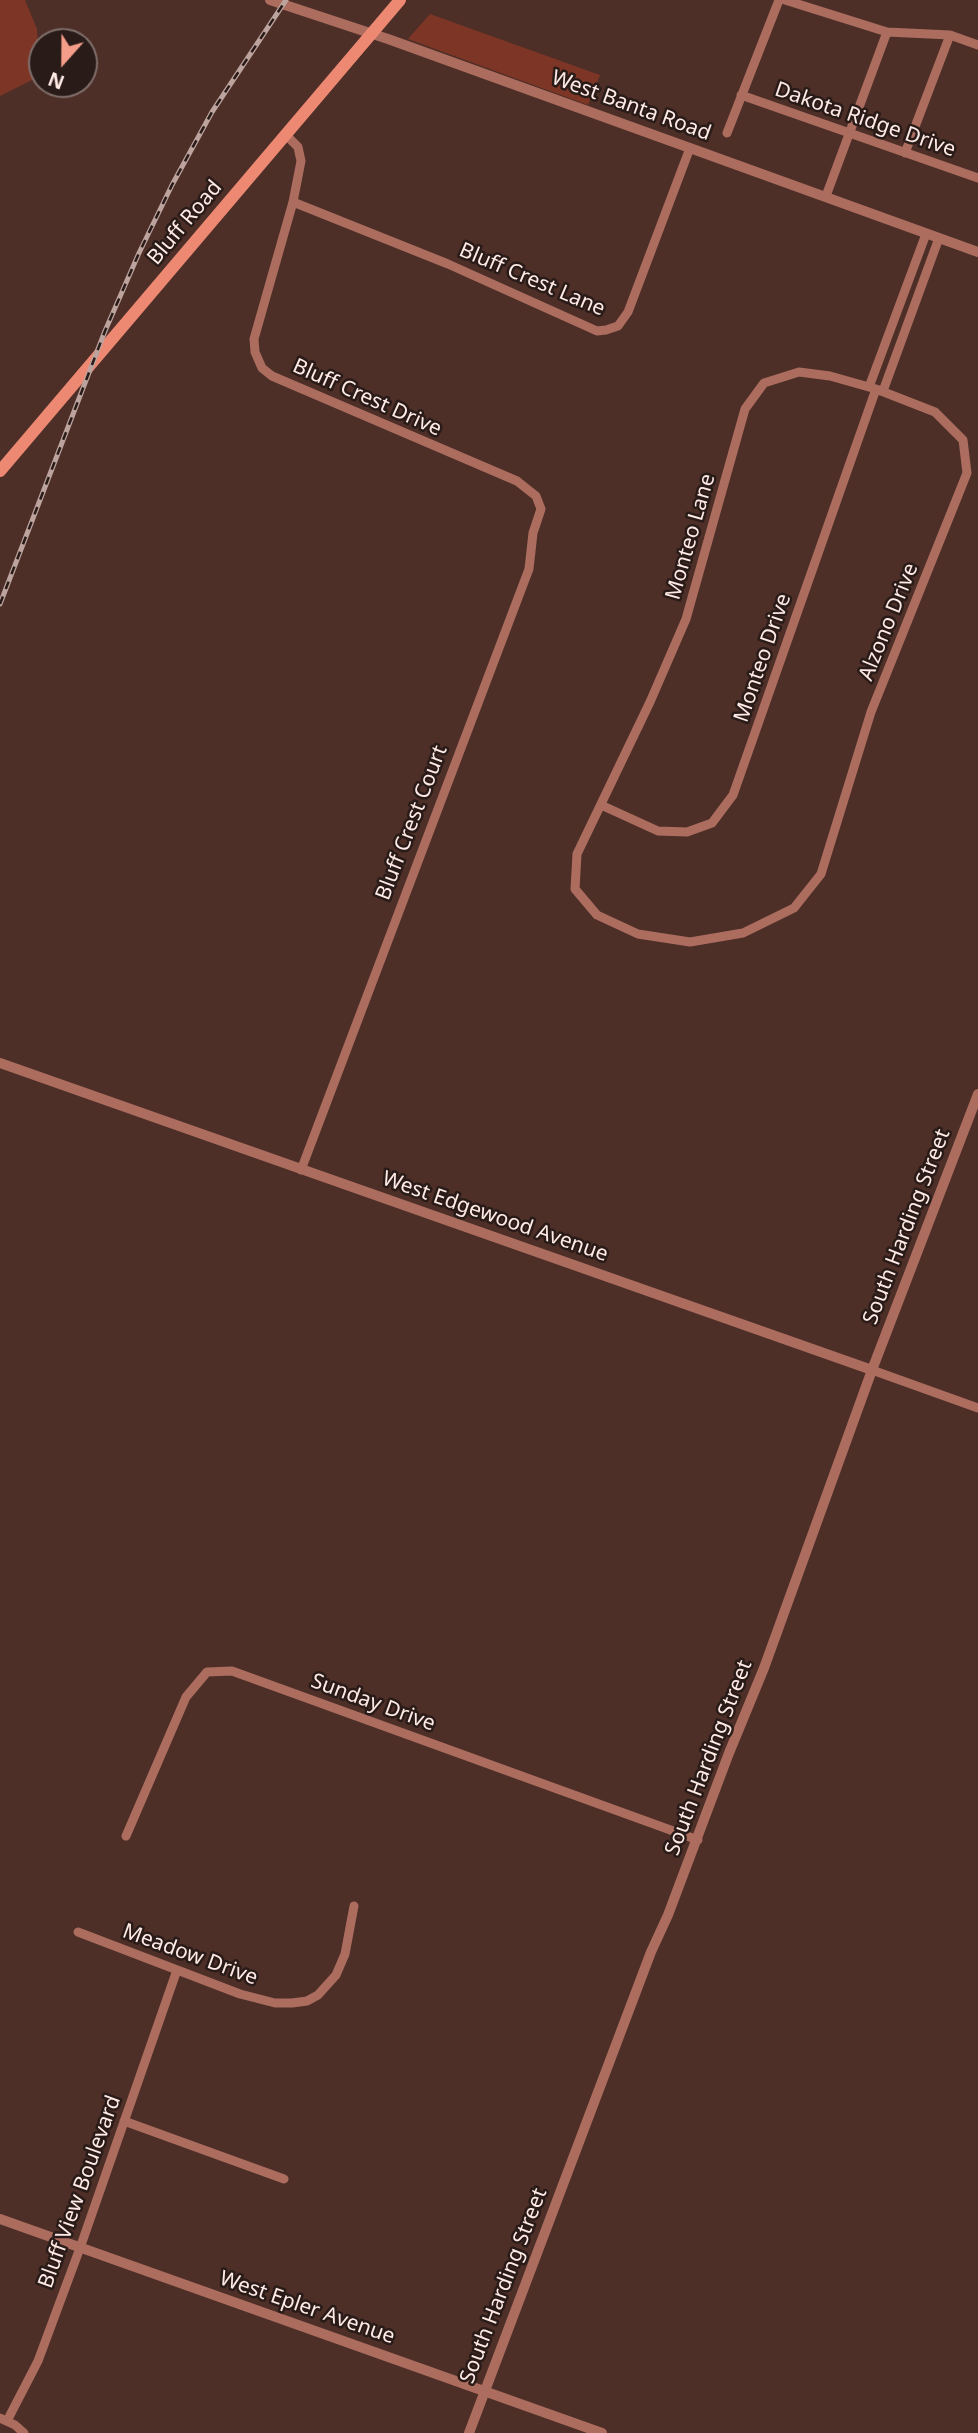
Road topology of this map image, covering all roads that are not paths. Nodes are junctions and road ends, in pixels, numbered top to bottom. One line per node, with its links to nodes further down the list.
1 (270, 0): 6 (street, West Banta Road)
2 (400, 0): 6 (main road, Bluff Road)
3 (779, 0): 9 (street)
4 (785, 0): 5 (street)
5 (887, 32): 7 (street); 12 (street)
6 (372, 34): 11 (main road, Bluff Road); 13 (street, West Banta Road)
7 (950, 35): 8 (street); 14 (street)
8 (978, 45)
9 (741, 95): 10 (street); 12 (street, Dakota Ridge Drive)
10 (726, 132)
11 (285, 135): 17 (street, Bluff Crest Drive); 22 (main road, Bluff Road)
12 (851, 135): 14 (street, Dakota Ridge Drive); 16 (street)
13 (690, 148): 16 (street, West Banta Road); 17 (street, Bluff Crest Lane)
14 (905, 153): 15 (street, Dakota Ridge Drive)
15 (978, 178)
16 (826, 196): 18 (street, West Banta Road)
17 (292, 202): 23 (street, Bluff Crest Drive)
18 (926, 234): 19 (street, West Banta Road); 21 (street, Monteo Drive)
19 (939, 238): 20 (street, West Banta Road); 21 (street, Monteo Drive)
20 (978, 252)
21 (876, 389): 24 (street, Monteo Lane); 24 (street, Monteo Drive); 25 (street, Alzono Drive)
22 (0, 471)
23 (530, 490): 28 (street, Bluff Crest Court)
24 (601, 805): 25 (street, Monteo Lane)
25 (794, 908)
26 (0, 1063): 28 (street, West Edgewood Avenue)
27 (978, 1094): 29 (street, South Harding Street)
28 (301, 1170): 29 (street, West Edgewood Avenue)
29 (872, 1370): 30 (street, West Edgewood Avenue); 32 (street, South Harding Street)
30 (978, 1408)
31 (126, 1836): 32 (street, Sunday Drive)
32 (698, 1840): 40 (street, South Harding Street)
33 (354, 1906): 35 (street, Meadow Drive)
34 (78, 1932): 35 (street, Meadow Drive)
35 (177, 1970): 36 (street, Bluff View Boulevard)
36 (124, 2121): 37 (street); 39 (street, Bluff View Boulevard)
37 (284, 2179)
38 (0, 2219): 39 (street, West Epler Avenue)
39 (80, 2248): 40 (street, West Epler Avenue); 41 (street, Bluff View Boulevard)
40 (485, 2391): 43 (street, South Harding Street); 44 (street, West Epler Avenue)
41 (4, 2420): 42 (street)
42 (24, 2433)
43 (469, 2433)
44 (602, 2433)

